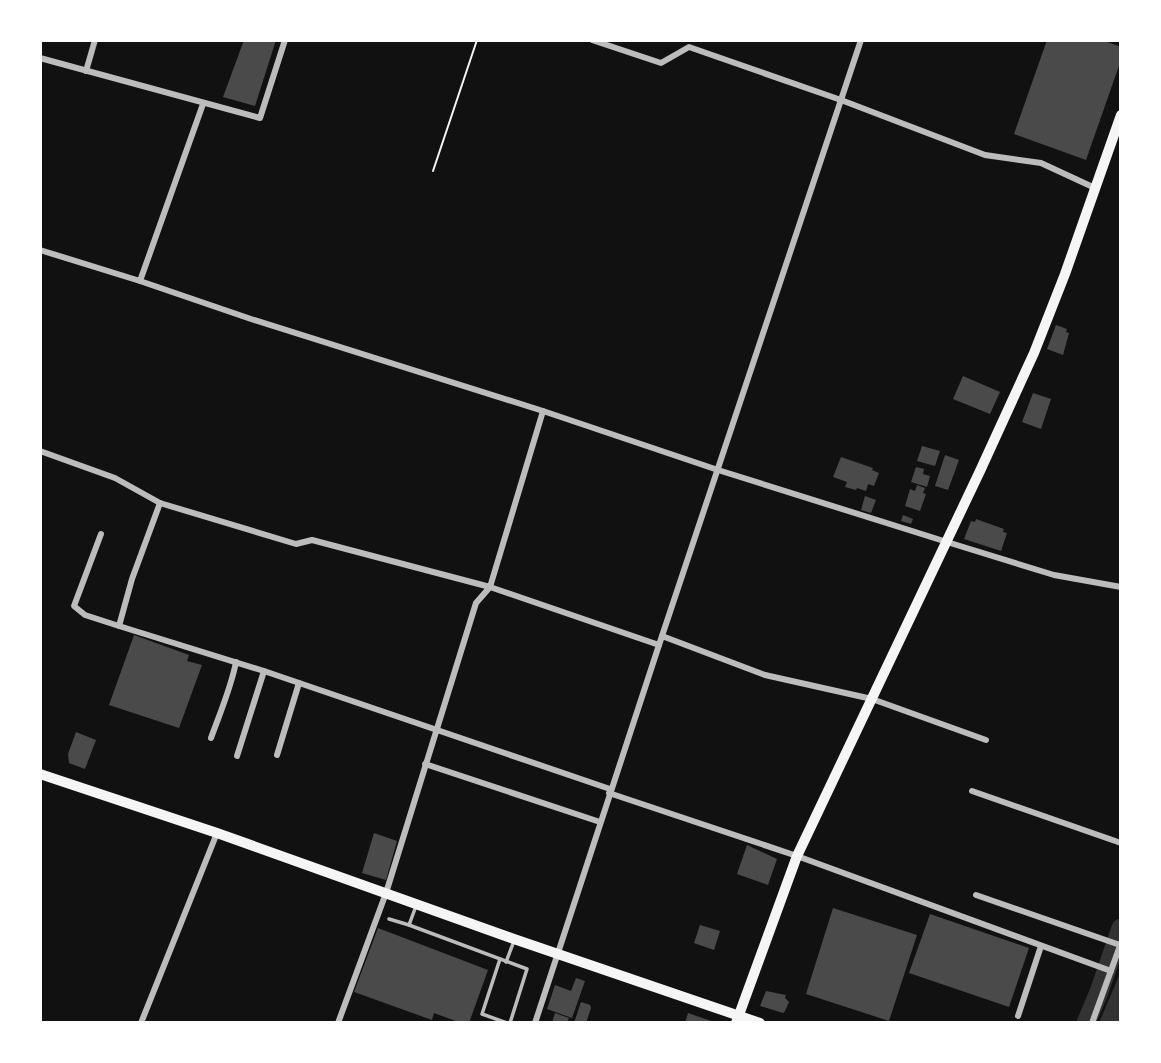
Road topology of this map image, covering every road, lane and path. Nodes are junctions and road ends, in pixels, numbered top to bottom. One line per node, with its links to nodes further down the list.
1 (95, 40): 7 (street)
2 (285, 40): 9 (street)
3 (477, 40): 11 (path)
4 (592, 40): 8 (street)
5 (861, 40): 8 (street)
6 (40, 58): 7 (street)
7 (86, 71): 9 (street)
8 (841, 100): 12 (street); 17 (street)
9 (203, 104): 14 (street)
10 (1121, 115): 12 (main road)
11 (433, 172)
12 (1095, 188): 20 (main road)
13 (40, 250): 14 (street)
14 (140, 281): 15 (street)
15 (543, 411): 17 (street); 21 (street)
16 (40, 452): 18 (street)
17 (718, 471): 20 (street); 24 (street)
18 (160, 503): 21 (street); 23 (street)
19 (101, 534): 23 (street)
20 (947, 542): 22 (street); 29 (main road)
21 (490, 587): 25 (street); 30 (street)
22 (1121, 587)
23 (120, 626): 26 (street)
24 (662, 636): 25 (street); 29 (street)
25 (659, 645): 37 (street)
26 (236, 662): 27 (street); 31 (street)
27 (264, 671): 28 (street); 34 (street)
28 (299, 683): 30 (street); 33 (street)
29 (872, 699): 32 (street); 42 (main road)
30 (435, 730): 35 (street); 37 (street)
31 (211, 738)
32 (986, 740)
33 (277, 755)
34 (237, 756)
35 (425, 764): 39 (street); 43 (street)
36 (40, 774): 40 (main road)
37 (610, 791): 39 (street); 42 (street)
38 (972, 791): 41 (street)
39 (600, 822): 51 (street)
40 (216, 832): 43 (main road); 59 (street)
41 (1121, 843)
42 (797, 856): 50 (street); 57 (main road)
43 (386, 893): 45 (main road); 58 (street)
44 (976, 895): 49 (street)
45 (417, 904): 47 (lane); 48 (main road)
46 (389, 919): 47 (lane)
47 (409, 925): 52 (lane)
48 (514, 939): 51 (main road); 53 (lane)
49 (1117, 943): 54 (street)
50 (1041, 946): 55 (street); 56 (street)
51 (558, 953): 57 (main road); 62 (street)
52 (500, 959): 53 (lane); 61 (lane)
53 (506, 962): 61 (lane)
54 (1117, 964): 55 (street)
55 (1108, 970): 64 (street)
56 (1018, 1016)
57 (738, 1019): 63 (main road)
58 (338, 1021): 60 (street)
59 (141, 1023)
60 (348, 1023)
61 (508, 1023)
62 (535, 1023)
63 (760, 1023)
64 (1092, 1023)

